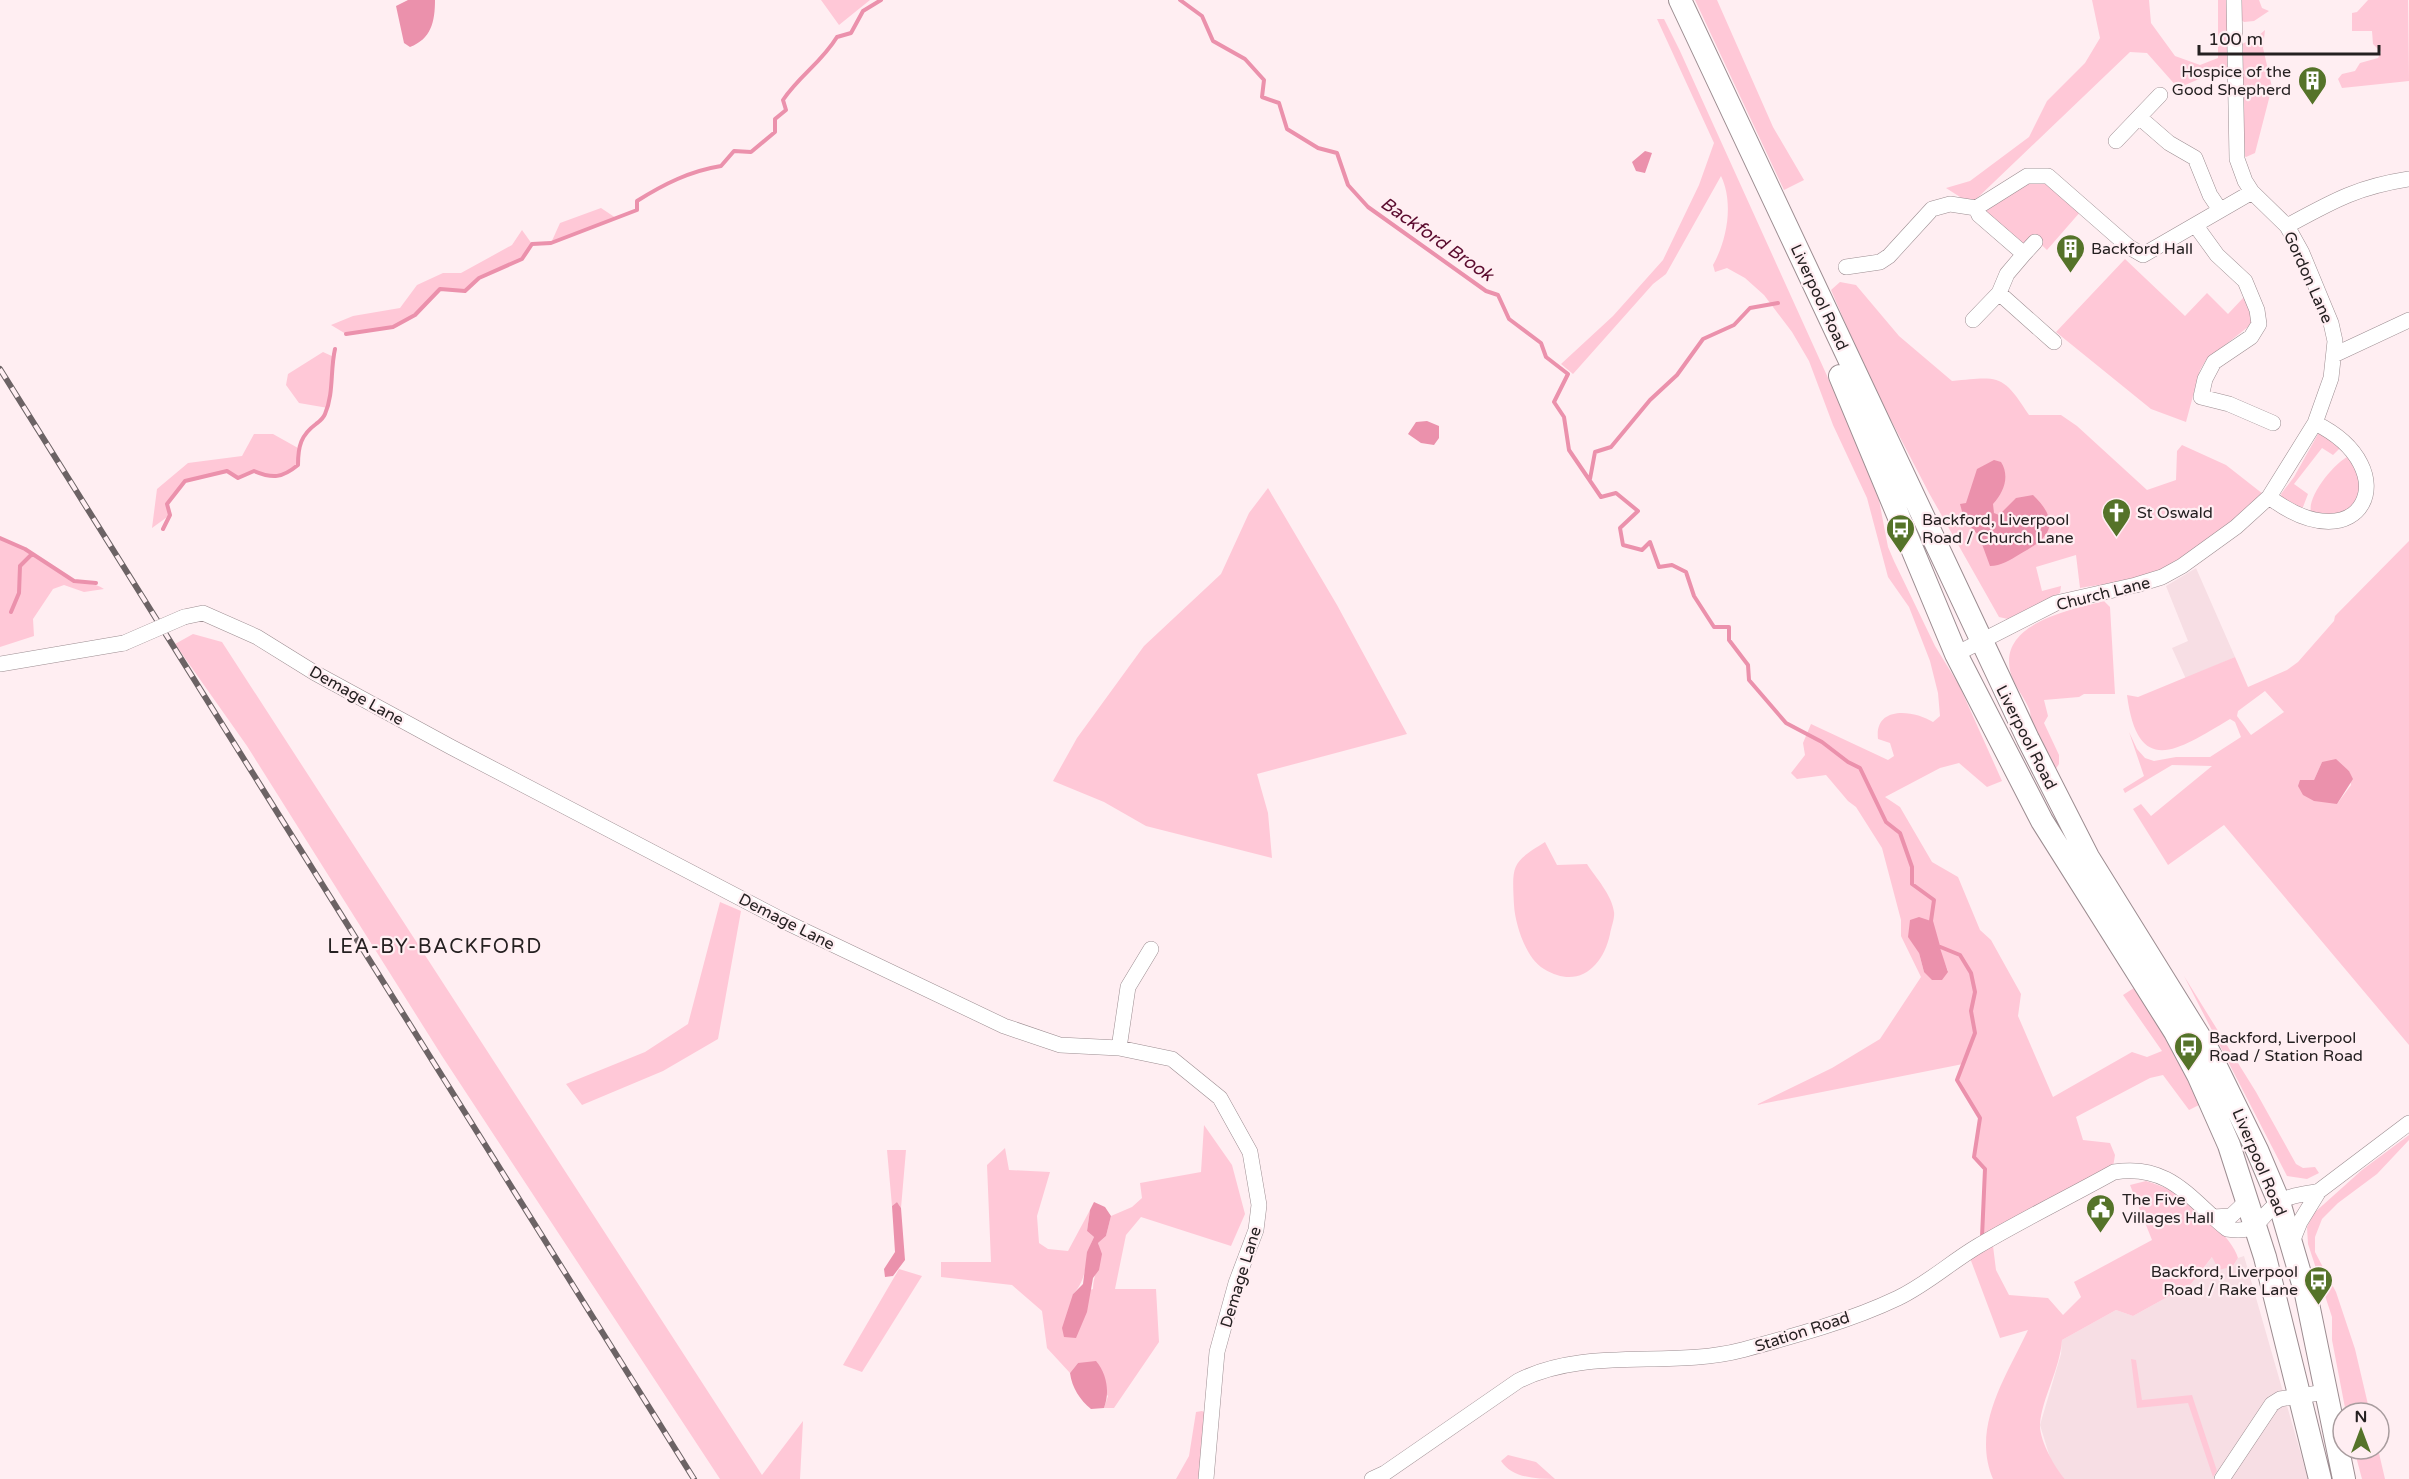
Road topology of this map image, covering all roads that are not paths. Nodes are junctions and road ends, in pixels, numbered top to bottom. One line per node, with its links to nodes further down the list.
1 (1663, 0): 25 (highway, Liverpool Road)
2 (1680, 0): 24 (highway, Liverpool Road)
3 (2234, 0): 8 (street, Gordon Lane)
4 (2160, 95): 5 (street)
5 (2139, 117): 6 (street); 10 (street)
6 (2116, 141)
7 (2409, 179): 12 (street)
8 (2252, 192): 10 (street); 12 (street, Gordon Lane)
9 (1976, 208): 11 (street); 14 (street); 15 (street)
10 (2220, 210): 11 (street)
11 (2196, 225): 21 (street)
12 (2288, 226): 20 (street, Gordon Lane)
13 (2035, 242): 14 (street)
14 (2024, 254): 16 (street)
15 (1846, 267)
16 (1999, 293): 17 (street); 19 (street)
17 (1973, 320)
18 (2409, 320): 20 (street)
19 (2054, 342)
20 (2334, 355): 22 (street, Church Lane)
21 (2273, 423)
22 (2315, 423): 23 (street, Church Lane); 23 (street)
23 (2269, 497): 24 (street, Church Lane)
24 (1981, 641): 25 (street, Church Lane); 32 (highway, Liverpool Road)
25 (1956, 654): 31 (highway, Liverpool Road)
26 (0, 664): 28 (street, Demage Lane, bridge)
27 (1151, 949): 28 (street)
28 (1119, 1048): 38 (street, Demage Lane)
29 (2409, 1123): 30 (street)
30 (2319, 1191): 32 (street); 35 (street)
31 (2248, 1200): 33 (street); 34 (highway, Liverpool Road)
32 (2278, 1202): 34 (street); 35 (highway, Liverpool Road)
33 (2213, 1218): 34 (street, Station Road); 39 (street, Station Road)
34 (2256, 1227): 37 (highway, Liverpool Road)
35 (2292, 1242): 36 (highway, Liverpool Road)
36 (2325, 1392): 37 (street); 42 (highway, Liverpool Road)
37 (2299, 1397): 40 (street); 41 (highway, Liverpool Road)
38 (1206, 1479)
39 (1372, 1479)
40 (2222, 1479)
41 (2320, 1479)
42 (2344, 1479)

